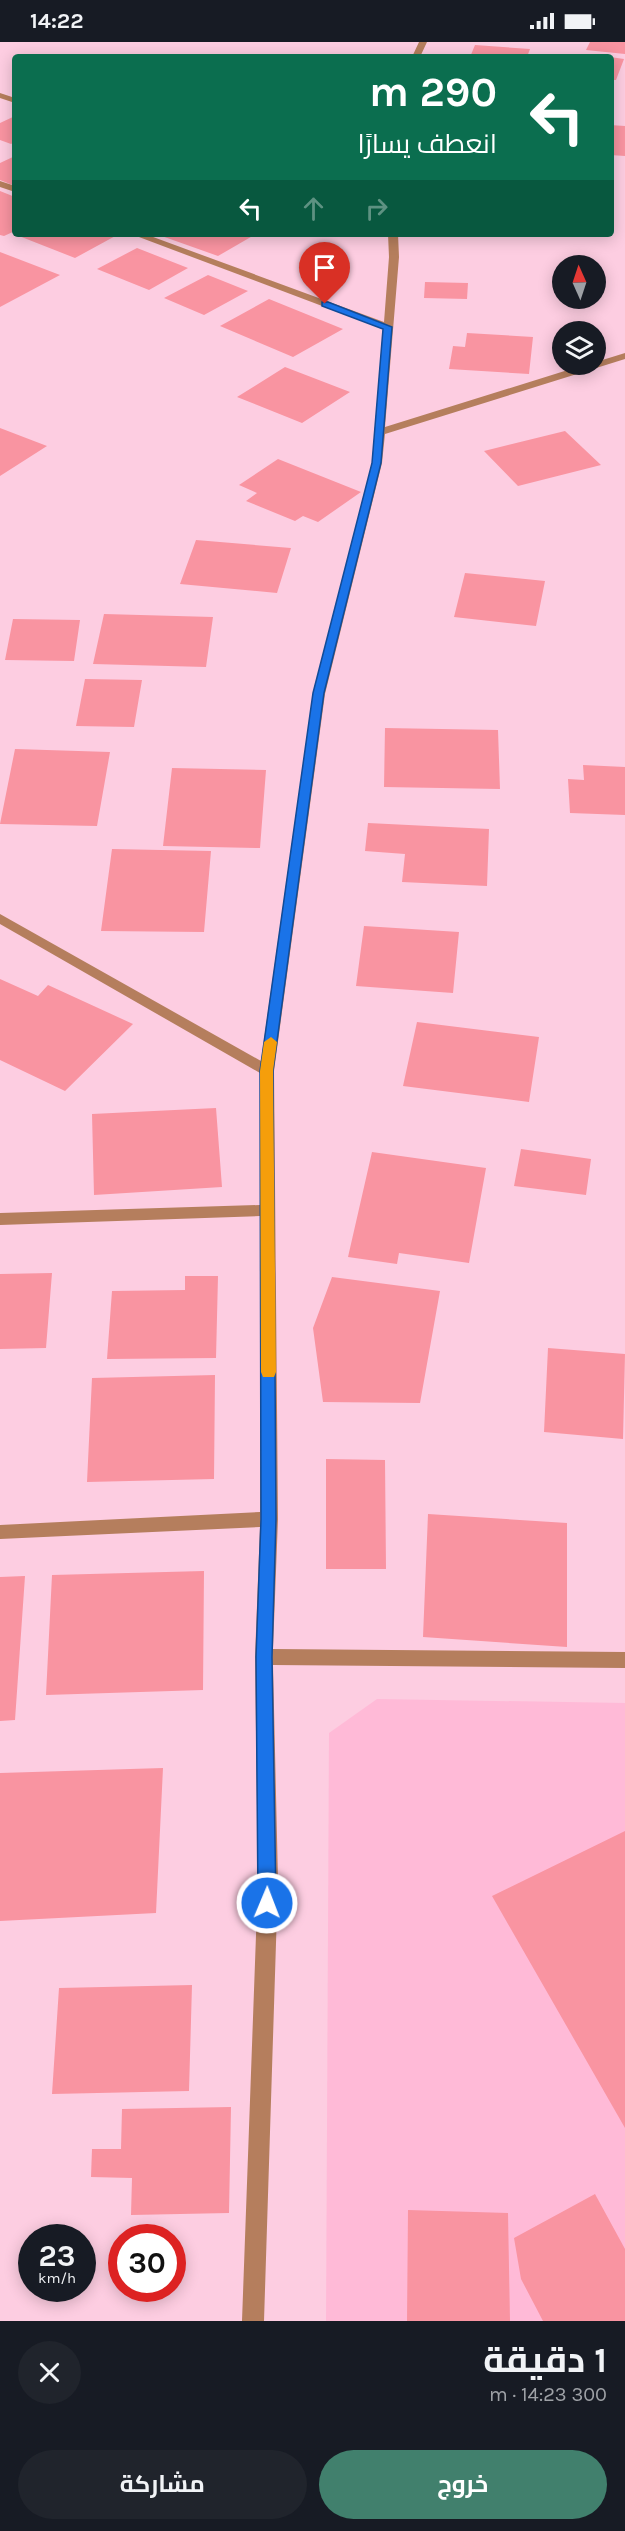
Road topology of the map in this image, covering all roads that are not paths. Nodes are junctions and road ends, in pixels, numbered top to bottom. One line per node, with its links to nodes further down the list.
1 (144, 237): 3 (street)
2 (393, 237): 3 (street)
3 (388, 327): 5 (street)
4 (625, 356): 5 (street)
5 (379, 432): 7 (street)
6 (0, 918): 7 (street)
7 (267, 1071): 8 (street)
8 (268, 1210): 9 (street); 10 (street)
9 (0, 1220)
10 (269, 1519): 11 (street); 12 (street)
11 (0, 1532)
12 (264, 1657): 13 (street); 14 (street)
13 (625, 1660)
14 (253, 2321)

